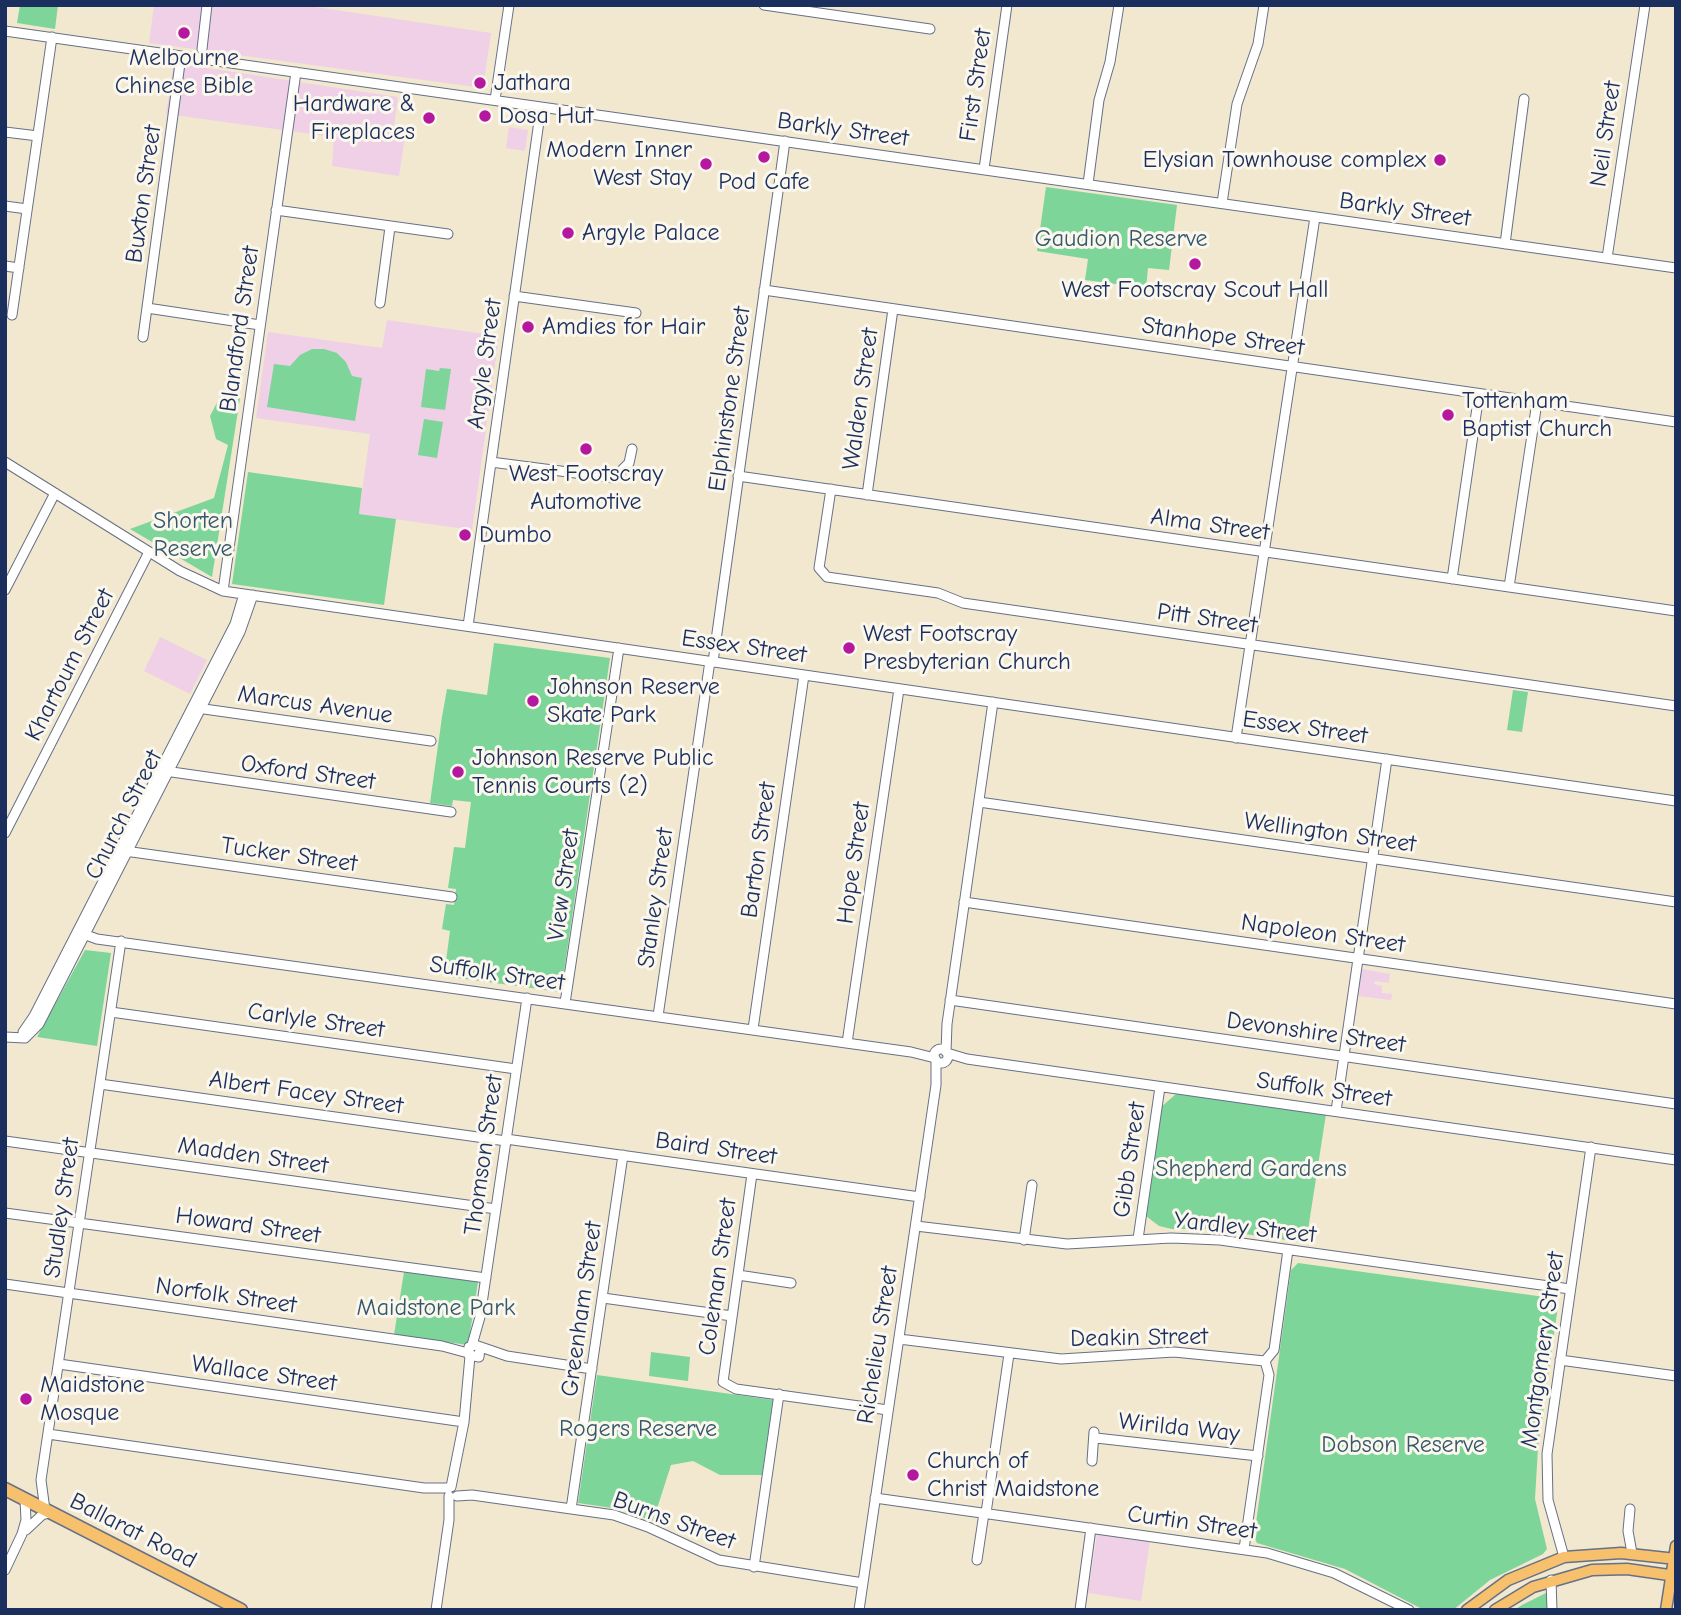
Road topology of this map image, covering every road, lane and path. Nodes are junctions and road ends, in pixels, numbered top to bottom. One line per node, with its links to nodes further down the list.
1 (207, 5): 11 (street)
2 (509, 5): 15 (street)
3 (765, 5): 8 (street)
4 (1007, 5): 20 (street, First Street)
5 (1119, 5): 21 (street)
6 (1264, 5): 22 (street)
7 (1643, 5): 30 (street, Neil Street)
8 (930, 29)
9 (5, 31): 10 (street, Barkly Street)
10 (52, 37): 12 (street, Barkly Street); 18 (street)
11 (202, 49)
12 (181, 56): 13 (street, Barkly Street); 37 (street, Buxton Street)
13 (296, 72): 15 (street, Barkly Street); 25 (street, Blandford Street)
14 (1524, 99): 29 (street)
15 (495, 100): 16 (street, Barkly Street)
16 (541, 107): 19 (street, Barkly Street); 35 (street, Argyle Street)
17 (5, 132): 18 (street)
18 (38, 136): 24 (street)
19 (785, 141): 20 (street, Barkly Street); 34 (street, Elphinstone Street)
20 (984, 170): 21 (street, Barkly Street)
21 (1087, 184): 22 (street, Barkly Street)
22 (1222, 203): 26 (street, Barkly Street)
23 (5, 206): 24 (street)
24 (27, 209): 32 (street)
25 (276, 210): 27 (street); 41 (street, Blandford Street)
26 (1315, 217): 29 (street, Barkly Street); 43 (street)
27 (390, 227): 28 (street); 36 (street)
28 (448, 234)
29 (1506, 244): 30 (street, Barkly Street)
30 (1607, 258): 33 (street, Barkly Street)
31 (5, 266): 32 (street)
32 (19, 268): 40 (street)
33 (1676, 268)
34 (764, 290): 38 (street, Stanhope Street); 50 (street, Elphinstone Street)
35 (514, 296): 39 (street); 49 (street, Argyle Street)
36 (380, 303)
37 (147, 308): 41 (street); 42 (street, Buxton Street)
38 (893, 309): 43 (street, Stanhope Street); 53 (street, Walden Street)
39 (636, 313)
40 (12, 315)
41 (260, 325): 59 (street, Blandford Street)
42 (143, 337)
43 (1293, 366): 44 (street, Stanhope Street); 55 (street)
44 (1479, 394): 45 (street, Stanhope Street); 56 (street)
45 (1536, 402): 46 (street, Stanhope Street); 57 (street)
46 (1676, 422)
47 (632, 449): 49 (street)
48 (5, 462): 52 (street, Essex Street)
49 (491, 462): 62 (street, Argyle Street)
50 (738, 476): 51 (street, Alma Street); 65 (street, Elphinstone Street)
51 (831, 489): 53 (street, Alma Street); 63 (street, Pitt Street)
52 (55, 493): 54 (street, Essex Street); 58 (street)
53 (867, 495): 55 (street, Alma Street)
54 (149, 552): 59 (street, Essex Street); 78 (street, Khartoum Street)
55 (1265, 552): 56 (street, Alma Street); 63 (street)
56 (1452, 579): 57 (street, Alma Street)
57 (1509, 587): 61 (street, Alma Street)
58 (5, 590)
59 (223, 591): 60 (street, Essex Street)
60 (248, 595): 62 (street, Essex Street); 70 (street, Church Street)
61 (1676, 611)
62 (468, 626): 64 (street, Essex Street)
63 (1250, 645): 69 (street, Pitt Street); 71 (street)
64 (619, 648): 65 (street, Essex Street); 89 (street, View Street)
65 (711, 662): 66 (street, Essex Street); 92 (street, Stanley Street)
66 (804, 675): 67 (street, Essex Street); 93 (street, Barton Street)
67 (898, 689): 68 (street, Essex Street); 95 (street, Hope Street)
68 (993, 702): 71 (street, Essex Street); 76 (street, Richelieu Street)
69 (1676, 706)
70 (197, 707): 72 (street, Marcus Avenue); 74 (street, Church Street)
71 (1236, 738): 73 (street, Essex Street)
72 (431, 741)
73 (1387, 759): 75 (street, Essex Street); 80 (street)
74 (164, 771): 77 (street, Oxford Street); 79 (street, Church Street)
75 (1676, 801)
76 (979, 802): 80 (street, Wellington Street); 82 (street, Richelieu Street)
77 (451, 812)
78 (5, 833)
79 (124, 851): 81 (street, Tucker Street); 84 (street, Church Street)
80 (1373, 859): 83 (street, Wellington Street); 86 (street)
81 (452, 897)
82 (964, 902): 86 (street, Napoleon Street); 88 (street, Richelieu Street)
83 (1676, 902)
84 (81, 933): 85 (street, Suffolk Street); 94 (street, Church Street)
85 (121, 941): 87 (street, Suffolk Street); 91 (street, Studley Street)
86 (1358, 958): 90 (street, Napoleon Street); 97 (street)
87 (527, 998): 89 (street, Suffolk Street); 98 (street, Thomson Street)
88 (950, 1000): 96 (street, Richelieu Street); 97 (street, Devonshire Street)
89 (565, 1003): 92 (street, Suffolk Street)
90 (1676, 1004)
91 (111, 1012): 98 (street, Carlyle Street); 99 (street, Studley Street)
92 (658, 1016): 93 (street, Suffolk Street)
93 (752, 1029): 95 (street, Suffolk Street)
94 (10, 1035)
95 (847, 1043): 96 (street, Suffolk Street)
96 (941, 1056): 100 (street, Suffolk Street); 111 (street, Richelieu Street)
97 (1343, 1056): 101 (street, Devonshire Street); 102 (street)
98 (516, 1069): 103 (street, Thomson Street)
99 (100, 1084): 103 (street, Albert Facey Street); 106 (street, Studley Street)
100 (1160, 1087): 102 (street, Suffolk Street); 116 (street, Gibb Street)
101 (1676, 1104)
102 (1336, 1111): 105 (street, Suffolk Street)
103 (506, 1140): 107 (street, Baird Street); 112 (street, Thomson Street)
104 (5, 1141): 106 (street, Madden Street)
105 (1591, 1147): 108 (street, Suffolk Street); 123 (street, Montgomery Street)
106 (90, 1153): 112 (street, Madden Street); 114 (street, Studley Street)
107 (624, 1155): 109 (street, Baird Street); 125 (street, Greenham Street)
108 (1676, 1160)
109 (752, 1174): 111 (street, Baird Street); 119 (street, Coleman Street)
110 (1032, 1185): 117 (street)
111 (920, 1197): 115 (street, Richelieu Street)
112 (496, 1209): 120 (street, Thomson Street)
113 (5, 1213): 114 (street, Howard Street)
114 (79, 1224): 120 (street, Howard Street); 124 (street, Studley Street)
115 (916, 1226): 117 (street, Yardley Street); 127 (street, Richelieu Street)
116 (1138, 1239): 117 (street, Yardley Street); 118 (street, Yardley Street)
117 (1024, 1240)
118 (1287, 1250): 123 (street, Yardley Street); 131 (street)
119 (738, 1276): 121 (street); 126 (street, Coleman Street)
120 (486, 1278): 128 (street, Thomson Street)
121 (791, 1283)
122 (5, 1284): 124 (street, Norfolk Street)
123 (1570, 1289): 130 (street, Montgomery Street)
124 (69, 1294): 128 (street, Norfolk Street); 132 (street, Studley Street)
125 (603, 1298): 126 (street); 133 (street, Greenham Street)
126 (732, 1316): 135 (street, Coleman Street)
127 (899, 1339): 129 (street, Deakin Street); 136 (street, Richelieu Street)
128 (474, 1351): 133 (street, Norfolk Street); 137 (street, Thomson Street)
129 (1009, 1354): 131 (street, Deakin Street); 149 (street)
130 (1560, 1360): 134 (street); 155 (street, Montgomery Street)
131 (1265, 1361): 139 (street)
132 (59, 1364): 137 (street, Wallace Street); 138 (street, Studley Street)
133 (593, 1369): 146 (street, Greenham Street)
134 (1676, 1376)
135 (779, 1394): 136 (street); 159 (street)
136 (888, 1410): 144 (street, Richelieu Street)
137 (464, 1422): 143 (street, Thomson Street)
138 (48, 1434): 141 (street, Studley Street); 143 (street, Burns Street)
139 (1258, 1456): 140 (street, Wirilda Way); 153 (street)
140 (1092, 1461)
141 (41, 1480): 145 (street, Studley Street); 148 (street, Studley Street)
142 (5, 1489): 145 (highway, Ballarat Road)
143 (453, 1492): 146 (street, Burns Street); 167 (street, Thomson Street)
144 (875, 1498): 149 (street, Curtin Street); 164 (street, Richelieu Street)
145 (26, 1500): 148 (highway, Ballarat Road); 151 (street)
146 (571, 1509): 159 (street, Burns Street)
147 (1630, 1509): 154 (street)
148 (48, 1511): 151 (street); 166 (highway, Ballarat Road)
149 (985, 1513): 150 (street, Curtin Street); 157 (street)
150 (1091, 1528): 153 (street, Curtin Street); 169 (street)
151 (22, 1534): 160 (street)
152 (1676, 1546): 156 (main road)
153 (1244, 1549): 170 (street, Curtin Street)
154 (1632, 1553): 155 (main road); 156 (main road)
155 (1564, 1557): 158 (main road); 161 (main road)
156 (1675, 1559): 162 (main road)
157 (977, 1560)
158 (1550, 1561): 163 (main road); 165 (main road)
159 (754, 1567): 164 (street, Burns Street)
160 (5, 1570)
161 (1571, 1574): 162 (main road); 163 (main road)
162 (1674, 1576): 173 (main road)
163 (1551, 1580): 171 (main road); 172 (street)
164 (863, 1583): 168 (street, Richelieu Street)
165 (1474, 1608)
166 (241, 1610)
167 (436, 1610)
168 (859, 1610)
169 (1080, 1610)
170 (1409, 1610)
171 (1495, 1610)
172 (1552, 1610)
173 (1667, 1610)

